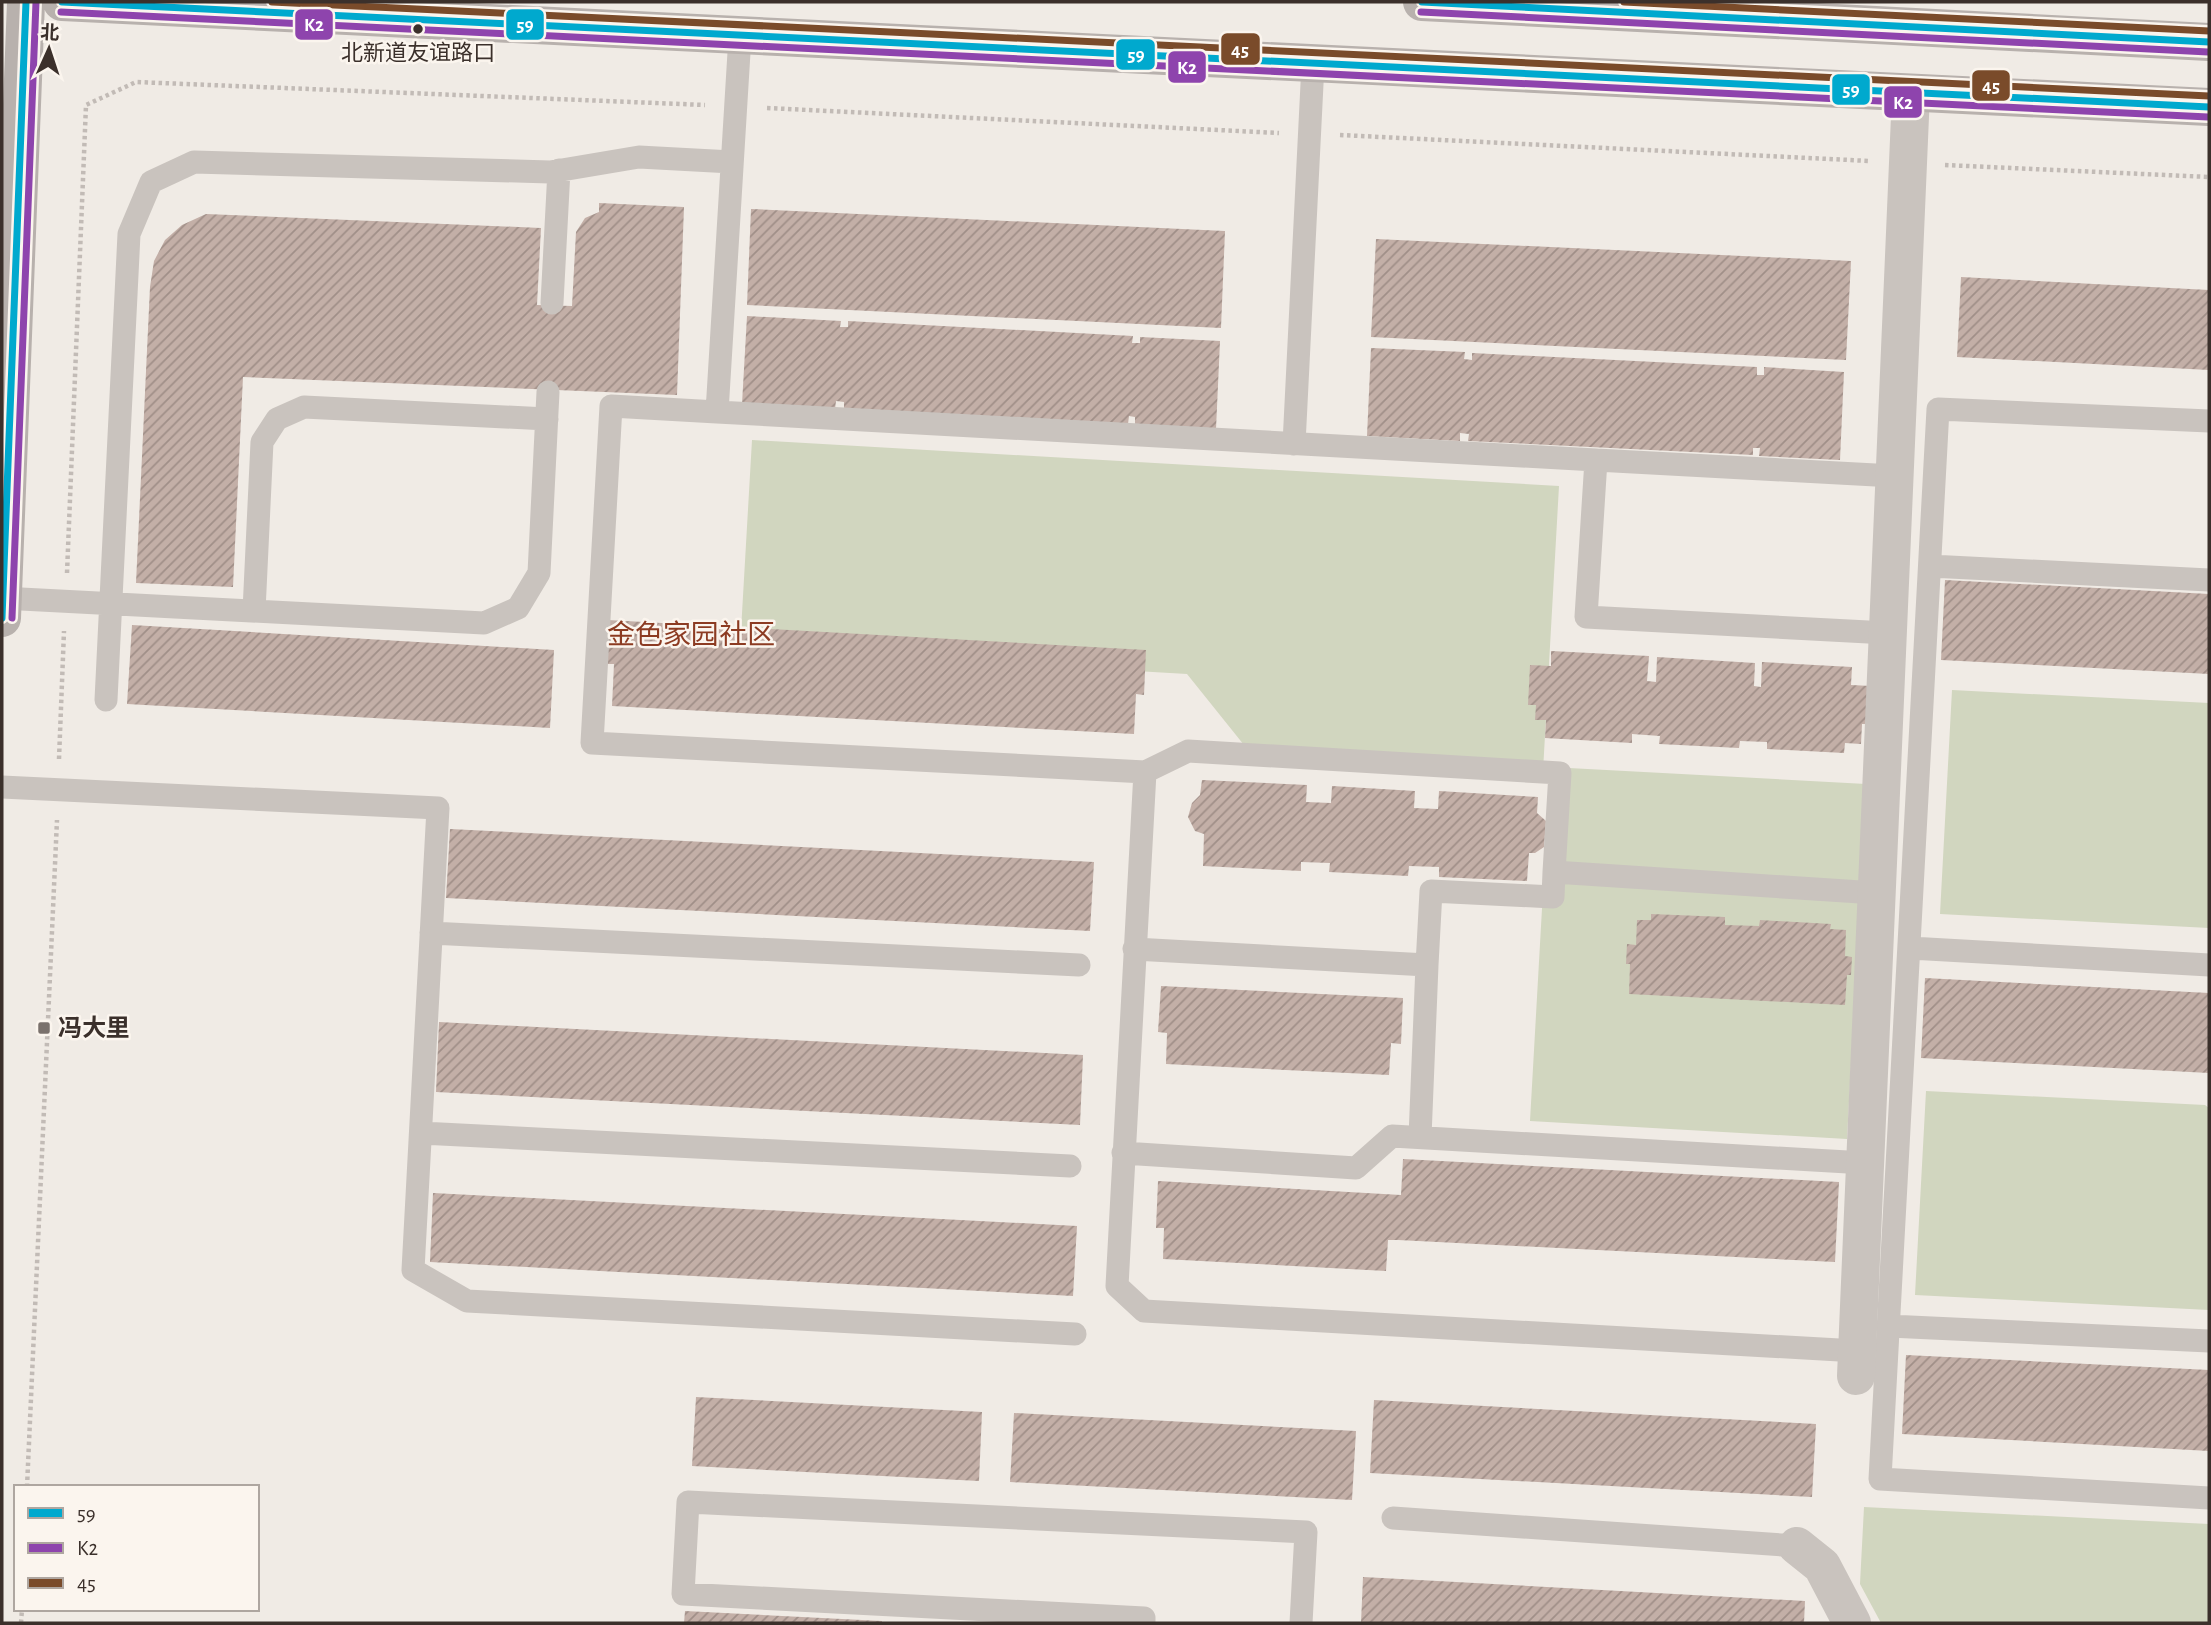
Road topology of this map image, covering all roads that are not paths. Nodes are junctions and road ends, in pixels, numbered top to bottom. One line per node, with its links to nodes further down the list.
1 (26, 2): 22 (main road)
2 (62, 2): 5 (main road)
3 (1422, 2): 4 (main road)
4 (1667, 8): 6 (main road)
5 (740, 36): 7 (main road); 10 (lane)
6 (2209, 42)
7 (1313, 64): 8 (main road); 17 (lane)
8 (1911, 93): 9 (main road); 19 (street)
9 (2209, 107)
10 (732, 162): 11 (lane); 14 (lane)
11 (559, 170): 12 (lane); 23 (lane)
12 (552, 303)
13 (548, 392): 15 (lane)
14 (717, 412): 17 (lane); 28 (lane)
15 (547, 419): 24 (lane); 24 (lane)
16 (2209, 421): 20 (lane)
17 (1294, 444): 18 (lane)
18 (1596, 460): 19 (lane); 26 (lane)
19 (1894, 476): 26 (street)
20 (1930, 566): 21 (lane); 33 (lane)
21 (2209, 580)
22 (2, 598): 23 (lane); 25 (main road)
23 (111, 604): 24 (lane); 27 (lane)
24 (254, 611)
25 (2, 618)
26 (1887, 633): 31 (street)
27 (106, 700)
28 (1145, 772): 30 (lane); 34 (lane)
29 (2, 787): 32 (lane)
30 (1554, 872): 31 (lane); 36 (lane)
31 (1876, 893): 41 (street)
32 (431, 933): 35 (lane); 38 (lane)
33 (1910, 948): 37 (lane); 43 (lane)
34 (1134, 949): 36 (lane); 40 (lane)
35 (1079, 965)
36 (1427, 965): 39 (lane)
37 (2209, 965)
38 (421, 1133): 42 (lane); 44 (lane)
39 (1420, 1137): 40 (lane); 41 (lane)
40 (1123, 1153): 46 (lane)
41 (1865, 1163): 46 (street)
42 (1070, 1166)
43 (1889, 1326): 45 (lane); 47 (lane)
44 (1075, 1334)
45 (2209, 1341)
46 (1856, 1363)
47 (2209, 1498)
48 (1393, 1518): 49 (lane)
49 (1797, 1546): 52 (street)
50 (1144, 1623): 51 (lane)
51 (1301, 1623)
52 (1852, 1623)

